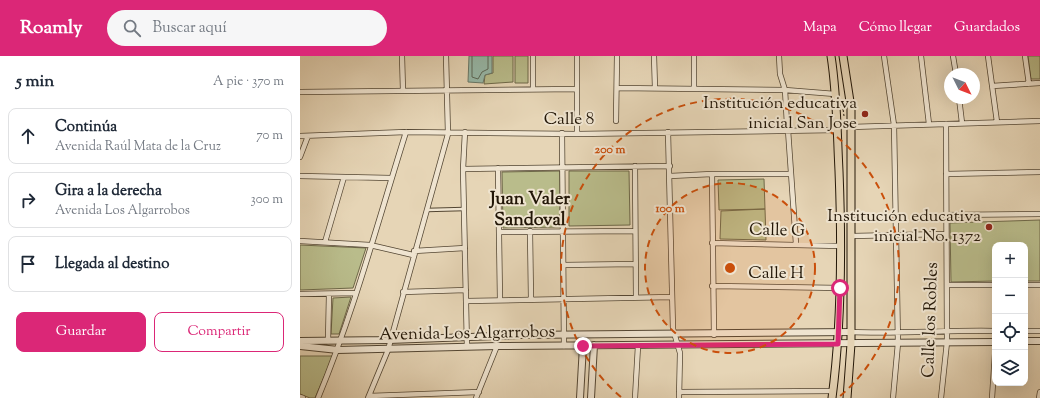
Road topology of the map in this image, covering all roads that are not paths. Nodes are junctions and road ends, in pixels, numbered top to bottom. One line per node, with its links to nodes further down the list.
1 (402, 56): 27 (street)
2 (446, 56): 25 (street)
3 (533, 56): 23 (street)
4 (577, 56): 24 (street)
5 (617, 56): 20 (street)
6 (654, 56): 21 (street)
7 (694, 56): 22 (street)
8 (779, 56): 26 (street)
9 (831, 56): 29 (main road)
10 (843, 56): 39 (main road)
11 (884, 56): 38 (street)
12 (921, 56): 36 (street)
13 (953, 56): 16 (street)
14 (988, 56): 19 (street)
15 (1025, 56): 18 (street)
16 (955, 68)
17 (1040, 83): 18 (street)
18 (1028, 84): 19 (street)
19 (992, 86): 33 (street)
20 (616, 88): 21 (street); 31 (street)
21 (655, 88): 22 (street)
22 (694, 88): 26 (street)
23 (533, 89): 24 (street); 25 (street)
24 (577, 89): 47 (street)
25 (446, 90): 27 (street); 46 (street)
26 (785, 90): 29 (street); 35 (street)
27 (403, 91): 28 (street)
28 (300, 92)
29 (835, 94): 41 (main road)
30 (960, 104): 34 (street)
31 (616, 121)
32 (1040, 121): 33 (street)
33 (997, 122): 34 (street)
34 (962, 123): 37 (street)
35 (787, 124)
36 (929, 124): 37 (street); 38 (street)
37 (946, 124): 59 (street, Calle los Robles)
38 (894, 125): 39 (street); 73 (street)
39 (852, 127): 74 (main road)
40 (788, 130): 41 (street, Calle 8); 44 (street, Calle 8); 58 (street)
41 (838, 130): 80 (main road)
42 (406, 132): 46 (street, Calle 8); 49 (street, Calle 8); 63 (street)
43 (465, 132): 45 (street, Calle 8); 46 (street, Calle 8); 55 (street)
44 (668, 132): 47 (street, Calle 8); 52 (street)
45 (562, 133): 47 (street, Calle 8); 53 (street)
46 (448, 134): 65 (street)
47 (577, 134)
48 (300, 136): 49 (street, Calle 8)
49 (308, 136): 50 (street)
50 (300, 157)
51 (635, 166): 52 (street); 53 (street); 69 (street)
52 (670, 166): 61 (street)
53 (563, 167): 54 (street); 68 (street)
54 (498, 168): 55 (street); 70 (street)
55 (463, 169): 64 (street)
56 (1040, 172): 59 (street)
57 (712, 174): 58 (street); 61 (street); 77 (street)
58 (791, 174): 79 (street)
59 (946, 174): 67 (street, Calle los Robles)
60 (300, 176): 62 (street)
61 (670, 176): 97 (street)
62 (344, 177): 63 (street); 76 (street)
63 (391, 178): 78 (street)
64 (465, 209): 65 (lane); 81 (street)
65 (427, 210): 82 (street)
66 (1040, 214): 67 (street)
67 (946, 215): 72 (street, Calle los Robles)
68 (564, 231): 69 (street); 71 (street); 84 (street)
69 (635, 231): 83 (street)
70 (499, 232): 71 (street); 99 (street)
71 (530, 232): 100 (street)
72 (946, 234): 73 (street); 85 (street, Calle los Robles)
73 (896, 235): 74 (street); 108 (street)
74 (852, 236): 106 (main road)
75 (300, 241): 76 (street)
76 (325, 242): 78 (street)
77 (712, 243): 79 (street, Calle G); 88 (street)
78 (370, 244): 82 (street); 93 (street)
79 (796, 244): 80 (street, Calle G)
80 (842, 246): 90 (main road)
81 (465, 248): 82 (street); 91 (street)
82 (413, 253): 92 (street)
83 (636, 264): 84 (street); 96 (street)
84 (563, 266): 98 (street)
85 (947, 285): 86 (street); 102 (street, Calle los Robles)
86 (992, 285)
87 (1028, 285): 89 (street)
88 (712, 286): 90 (street, Calle H); 111 (street)
89 (1040, 286)
90 (840, 288): 107 (main road)
91 (466, 290): 92 (street); 101 (street)
92 (403, 292): 113 (street)
93 (356, 293): 95 (street); 116 (street)
94 (300, 294): 95 (street)
95 (329, 294): 115 (street)
96 (636, 297): 97 (street); 98 (street)
97 (672, 297): 110 (street)
98 (564, 298): 100 (street); 109 (street)
99 (500, 300): 100 (street); 101 (street)
100 (532, 300)
101 (466, 301): 112 (street)
102 (947, 330): 103 (street, Avenida Los Algarrobos); 108 (street, Avenida Los Algarrobos); 119 (street, Calle los Robles)
103 (992, 331)
104 (1028, 331): 105 (street)
105 (1040, 331)
106 (851, 332): 107 (street, Avenida Los Algarrobos); 108 (street, Avenida Los Algarrobos); 124 (main road)
107 (838, 333): 111 (street, Avenida Los Algarrobos); 123 (main road)
108 (898, 334): 121 (street)
109 (564, 335): 110 (street, Avenida Los Algarrobos); 112 (street, Avenida Los Algarrobos); 128 (street)
110 (676, 335): 111 (street, Avenida Los Algarrobos); 122 (street)
111 (714, 335)
112 (467, 337): 113 (street, Avenida Los Algarrobos); 131 (street)
113 (389, 340): 116 (street, Avenida Los Algarrobos); 133 (street)
114 (300, 341): 115 (street, Avenida Los Algarrobos)
115 (328, 341): 116 (street, Avenida Los Algarrobos)
116 (339, 341): 132 (street)
117 (1028, 341): 118 (street)
118 (1040, 341)
119 (947, 342): 120 (street, Avenida Los Algarrobos); 121 (street, Avenida Los Algarrobos); 150 (street, Calle los Robles)
120 (992, 342)
121 (898, 343): 124 (street, Avenida Los Algarrobos); 149 (street)
122 (679, 344): 123 (street, Avenida Los Algarrobos); 130 (street, Avenida Los Algarrobos); 136 (street)
123 (838, 344): 124 (street, Avenida Los Algarrobos); 138 (main road)
124 (851, 344): 148 (main road)
125 (594, 345): 129 (street, Avenida Los Algarrobos); 130 (street, Avenida Los Algarrobos); 145 (street)
126 (300, 346): 132 (street, Avenida Los Algarrobos)
127 (497, 346): 128 (street, Avenida Los Algarrobos); 131 (street, Avenida Los Algarrobos); 135 (street)
128 (564, 346): 129 (street, Avenida Los Algarrobos)
129 (583, 346): 144 (street)
130 (638, 346): 146 (street)
131 (467, 347): 133 (street, Avenida Los Algarrobos)
132 (338, 350): 133 (street, Avenida Los Algarrobos); 142 (street)
133 (388, 350): 140 (street)
134 (993, 386): 151 (street)
135 (479, 392): 140 (street); 143 (street)
136 (679, 392): 138 (street); 147 (street)
137 (1040, 392): 152 (street)
138 (833, 394)
139 (300, 397): 141 (street)
140 (368, 397)
141 (303, 398)
142 (318, 398)
143 (476, 398)
144 (580, 398)
145 (591, 398)
146 (635, 398)
147 (679, 398)
148 (847, 398)
149 (893, 398)
150 (941, 398)
151 (992, 398)
152 (1040, 398)

